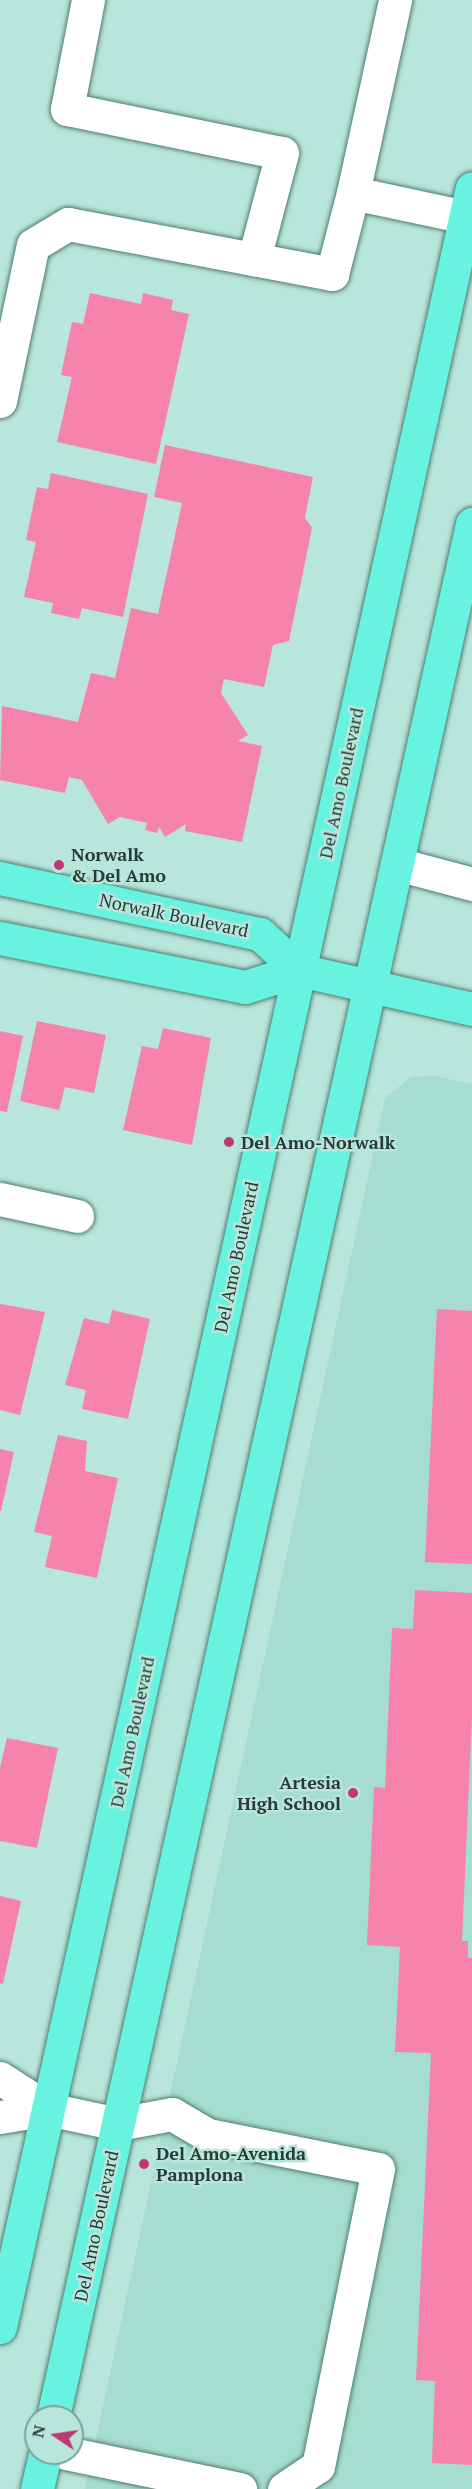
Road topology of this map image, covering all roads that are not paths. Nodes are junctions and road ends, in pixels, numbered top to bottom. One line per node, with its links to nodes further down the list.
1 (88, 0): 5 (street)
2 (395, 0): 3 (street)
3 (353, 193): 4 (street); 5 (street)
4 (469, 202): 12 (main road, Del Amo Boulevard)
5 (254, 259): 6 (street)
6 (0, 401)
7 (472, 524): 8 (main road, Del Amo Boulevard)
8 (397, 864): 10 (street); 13 (main road, Del Amo Boulevard)
9 (0, 878): 12 (main road, Norwalk Boulevard)
10 (472, 884)
11 (0, 938): 12 (main road)
12 (299, 970): 13 (main road, Norwalk Boulevard); 18 (main road, Del Amo Boulevard)
13 (369, 986): 14 (main road, Norwalk Boulevard); 20 (main road, Del Amo Boulevard)
14 (472, 1010)
15 (0, 1199): 16 (street)
16 (78, 1216)
17 (0, 2078): 18 (street)
18 (48, 2109): 19 (street); 20 (street); 21 (main road, Del Amo Boulevard)
19 (0, 2117)
20 (118, 2124): 22 (main road, Del Amo Boulevard); 28 (street)
21 (0, 2327)
22 (56, 2405)
23 (84, 2458): 25 (street)
24 (42, 2465): 26 (main road)
25 (158, 2480): 27 (street)
26 (37, 2489)
27 (240, 2489)
28 (285, 2489)

